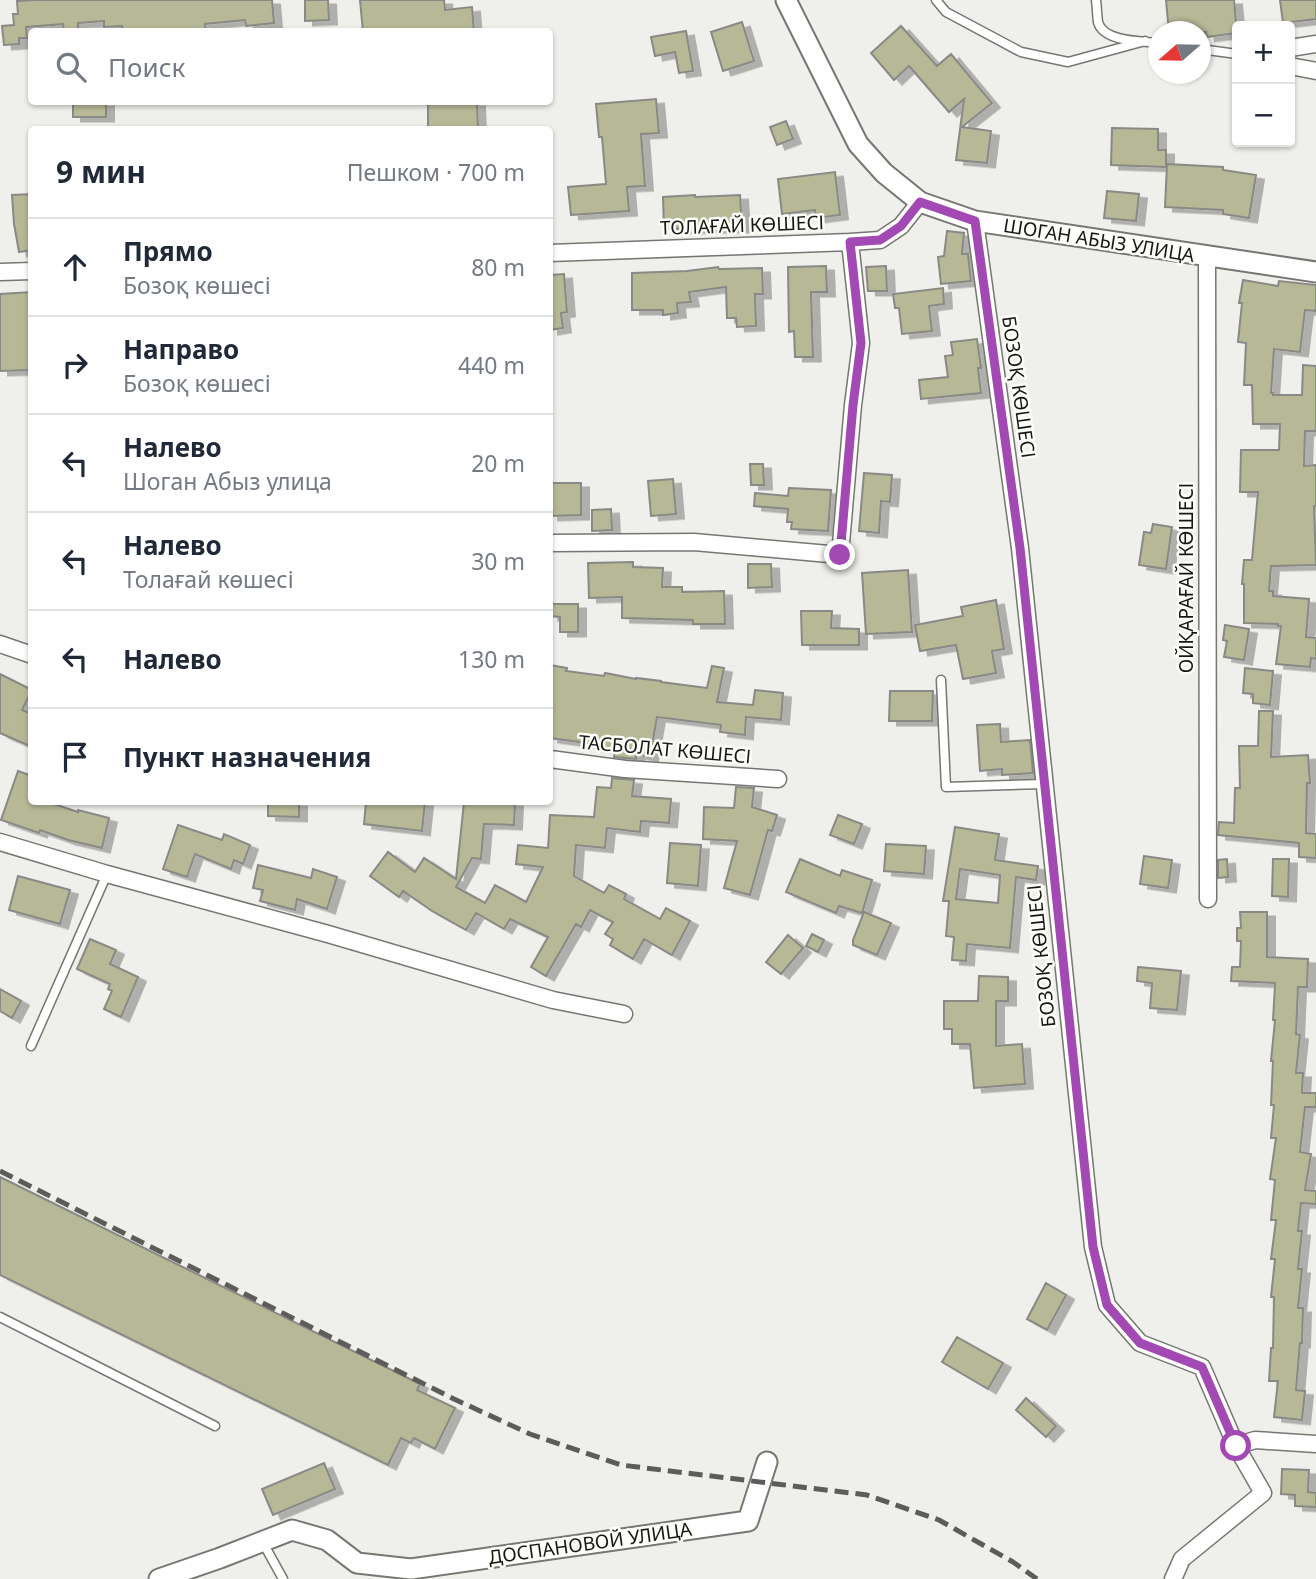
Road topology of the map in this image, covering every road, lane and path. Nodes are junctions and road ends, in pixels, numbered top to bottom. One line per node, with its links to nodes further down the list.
1 (786, 0): 12 (street, ШОГАН АБЫЗ УЛИЦА)
2 (936, 0): 4 (lane)
3 (1096, 0): 4 (lane)
4 (1145, 41): 5 (lane)
5 (1148, 41)
6 (1316, 44): 7 (street)
7 (1295, 47)
8 (1211, 50): 9 (lane)
9 (1232, 53)
10 (1295, 67): 11 (street)
11 (1316, 71)
12 (920, 202): 13 (street, ШОГАН АБЫЗ УЛИЦА); 14 (street, ТОЛАҒАЙ КӨШЕСІ)
13 (975, 221): 16 (street, ШОГАН АБЫЗ УЛИЦА); 26 (street, БОЗОҚ КӨШЕСІ)
14 (850, 242): 15 (street, ТОЛАҒАЙ КӨШЕСІ); 20 (street)
15 (553, 253)
16 (1207, 256): 19 (street, ШОГАН АБЫЗ УЛИЦА); 29 (street, ОЙҚАРАҒАЙ КӨШЕСІ)
17 (28, 271): 18 (street)
18 (0, 272)
19 (1316, 272)
20 (553, 543)
21 (0, 644): 22 (street)
22 (28, 654)
23 (941, 680): 26 (lane)
24 (553, 759): 25 (street, ТАСБОЛАТ КӨШЕСІ)
25 (778, 779)
26 (1044, 784): 35 (street, БОЗОҚ КӨШЕСІ)
27 (0, 842): 28 (street)
28 (107, 874): 30 (street); 31 (lane)
29 (1208, 899)
30 (624, 1014)
31 (31, 1046)
32 (0, 1317): 33 (lane)
33 (215, 1426)
34 (1316, 1444): 35 (street)
35 (1236, 1446): 40 (street, БОЗОҚ КӨШЕСІ)
36 (767, 1462): 37 (street, ДОСПАНОВОЙ УЛИЦА)
37 (262, 1541): 38 (street, ДОСПАНОВОЙ УЛИЦА); 39 (lane)
38 (159, 1579)
39 (283, 1579)
40 (1174, 1579)

